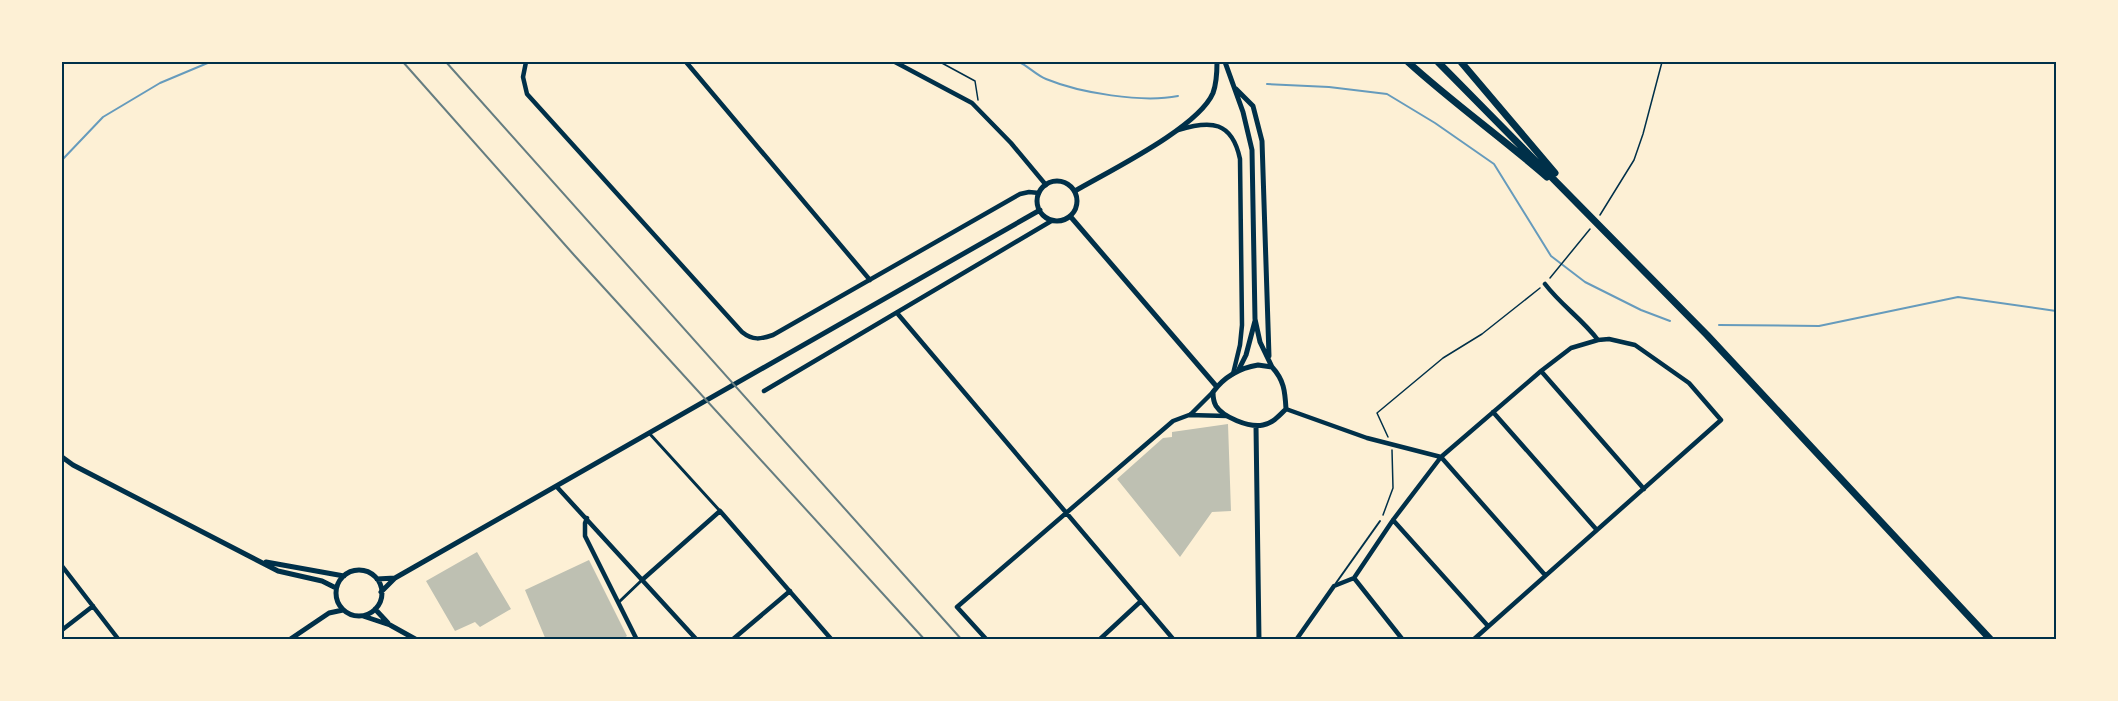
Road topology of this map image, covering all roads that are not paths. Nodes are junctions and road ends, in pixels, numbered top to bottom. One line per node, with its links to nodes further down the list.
1 (526, 62): 18 (street)
2 (686, 62): 18 (street)
3 (895, 62): 11 (street)
4 (1216, 62): 10 (street)
5 (1225, 62): 9 (street)
6 (1408, 62): 15 (highway)
7 (1438, 62): 15 (highway)
8 (1461, 62): 15 (highway)
9 (1235, 88): 21 (street); 23 (street)
10 (1179, 130): 12 (street); 25 (street)
11 (1046, 185): 12 (street); 13 (street)
12 (1075, 191): 16 (street)
13 (1039, 193): 14 (street); 18 (street)
14 (1040, 210): 17 (street); 33 (street)
15 (1585, 210): 83 (highway)
16 (1070, 216): 17 (street); 26 (street)
17 (1053, 220): 20 (street)
18 (870, 280)
19 (1545, 284): 22 (street)
20 (897, 313): 27 (street); 41 (street)
21 (1256, 319): 23 (street); 25 (street)
22 (1598, 340): 24 (street); 39 (street)
23 (1271, 365): 25 (street); 28 (street)
24 (1541, 371): 29 (street); 39 (street)
25 (1236, 372): 26 (street)
26 (1215, 389): 30 (street); 31 (street)
27 (764, 391)
28 (1286, 409): 32 (street); 35 (street)
29 (1493, 412): 35 (street); 45 (street)
30 (1190, 415): 31 (street); 41 (street)
31 (1229, 416): 32 (street)
32 (1256, 426): 79 (street)
33 (649, 433): 38 (street); 40 (street)
34 (62, 457): 37 (street)
35 (1442, 457): 43 (street); 48 (street)
36 (62, 462): 37 (street)
37 (73, 465): 46 (street)
38 (557, 487): 42 (street); 50 (street)
39 (1644, 489): 45 (street)
40 (720, 511): 53 (street); 56 (street)
41 (1066, 514): 60 (street); 76 (street)
42 (587, 518): 53 (street); 59 (street)
43 (1393, 520): 51 (street); 67 (street)
44 (1380, 521): 54 (lane)
45 (1596, 530): 48 (street)
46 (258, 560): 49 (street); 55 (street)
47 (62, 566): 61 (street)
48 (1545, 575): 67 (street)
49 (344, 576): 52 (street); 55 (street)
50 (395, 578): 52 (street); 57 (street)
51 (1354, 578): 54 (street); 81 (street)
52 (376, 579): 57 (street)
53 (642, 580): 59 (street); 73 (street)
54 (1334, 586): 80 (street)
55 (336, 588): 58 (street)
56 (790, 591): 74 (street); 75 (street)
57 (381, 592): 62 (street)
58 (336, 599): 63 (street); 64 (street)
59 (618, 602): 72 (street)
60 (1140, 602): 77 (street); 78 (street)
61 (93, 606): 68 (street); 69 (street)
62 (375, 609): 65 (street); 66 (street)
63 (343, 610): 64 (street); 65 (street)
64 (329, 613): 70 (street)
65 (363, 616): 66 (street)
66 (390, 625): 71 (street)
67 (1488, 626): 82 (street)
68 (62, 630)
69 (119, 639)
70 (289, 639)
71 (417, 639)
72 (637, 639)
73 (697, 639)
74 (732, 639)
75 (832, 639)
76 (987, 639)
77 (1099, 639)
78 (1174, 639)
79 (1259, 639)
80 (1296, 639)
81 (1403, 639)
82 (1473, 639)
83 (1992, 639)

